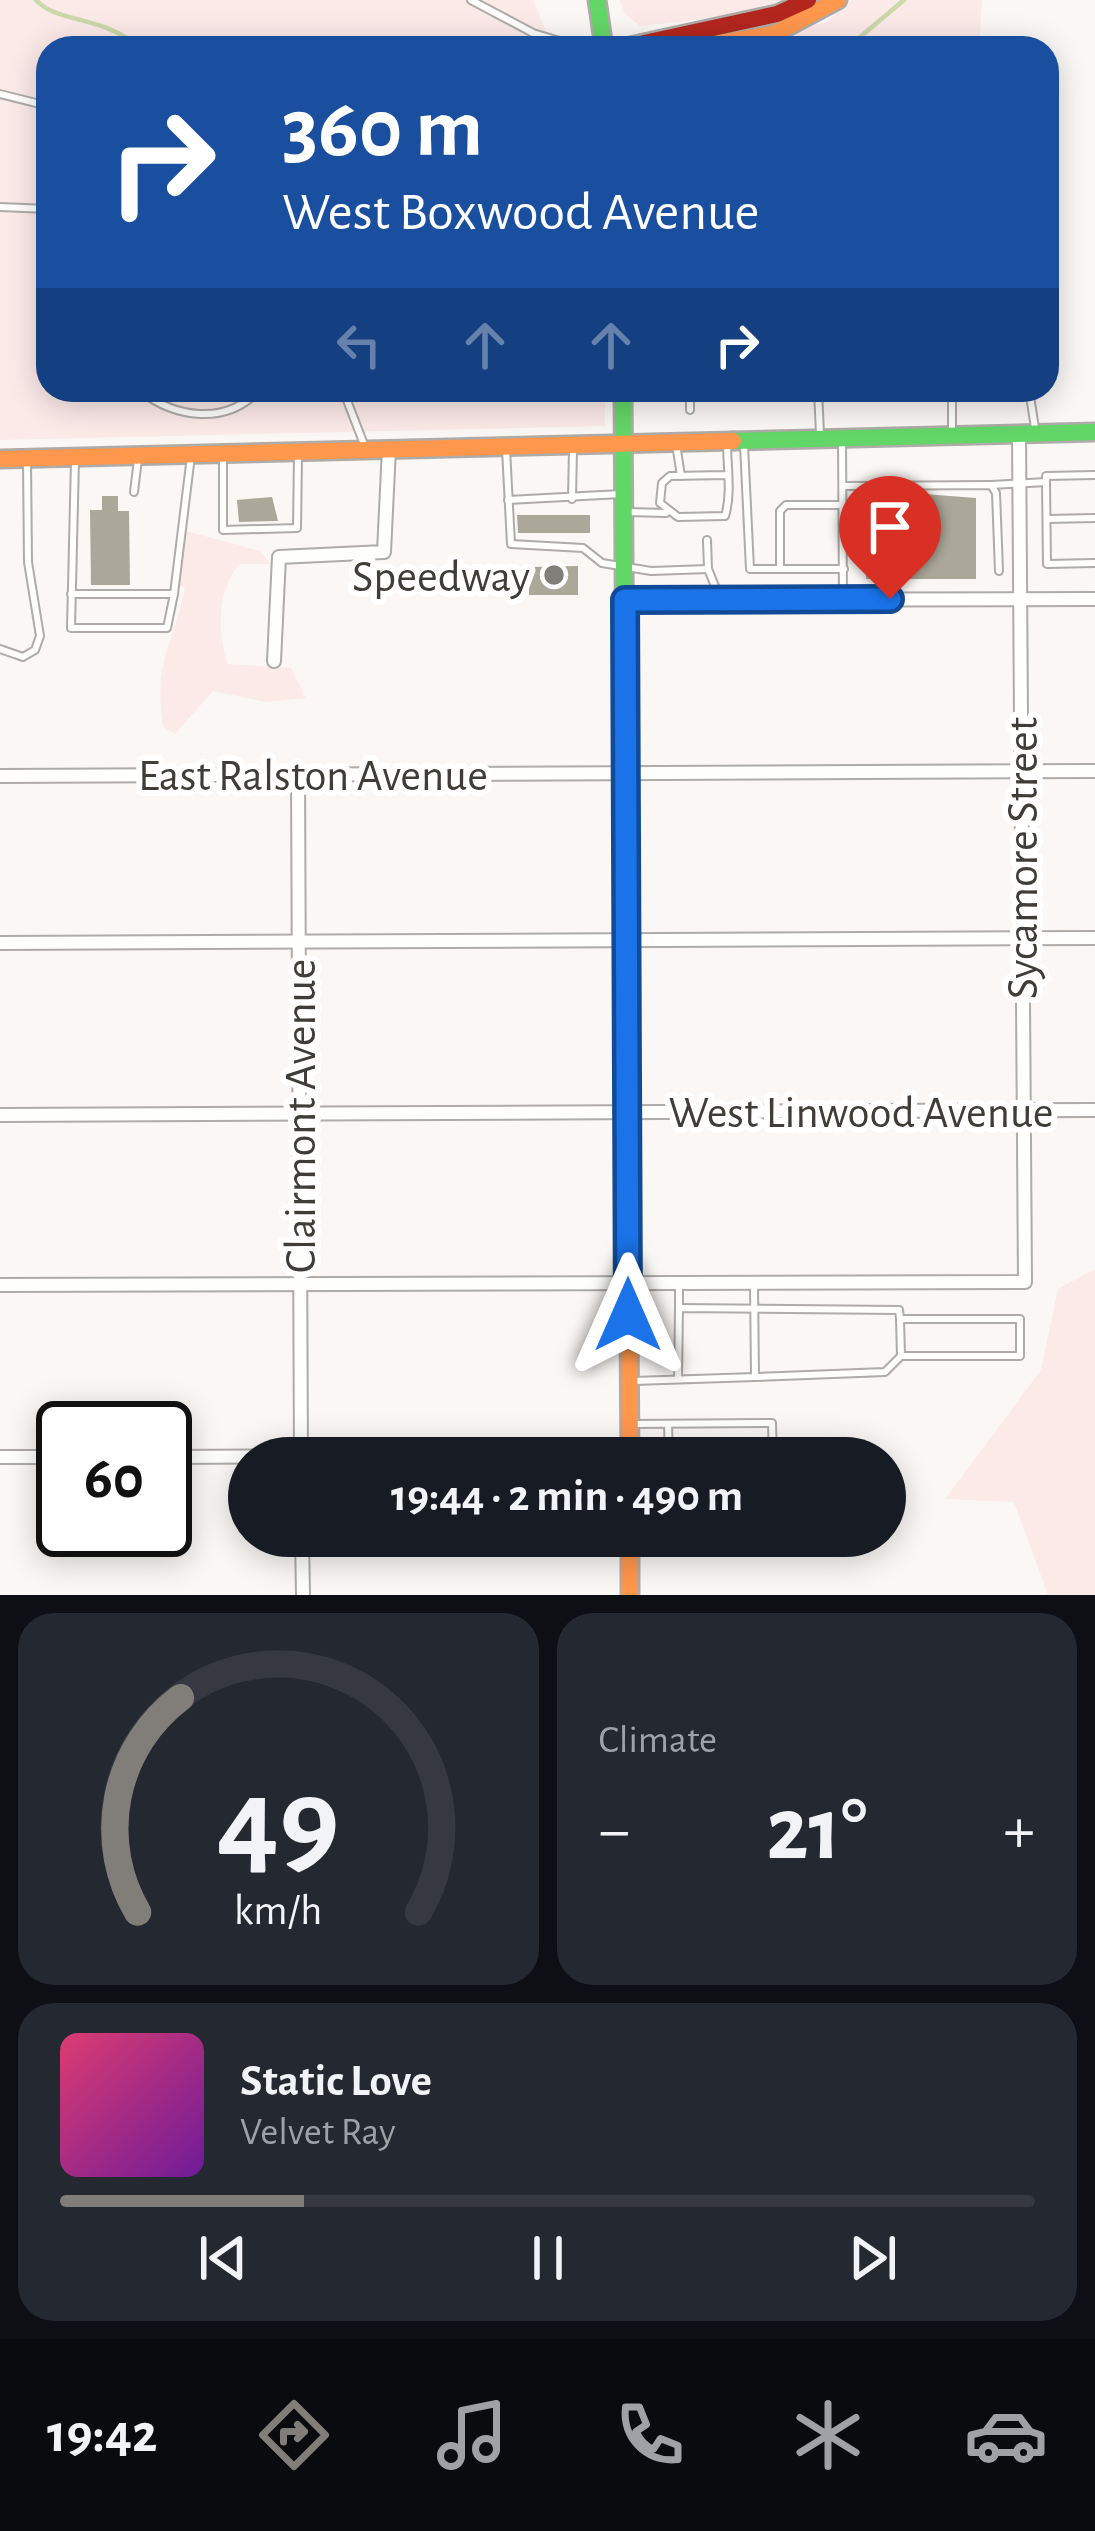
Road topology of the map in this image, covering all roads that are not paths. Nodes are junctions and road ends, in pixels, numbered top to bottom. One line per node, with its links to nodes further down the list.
1 (471, 0): 5 (lane)
2 (597, 0): 6 (main road)
3 (808, 0): 7 (main road)
4 (838, 0): 8 (main road)
5 (542, 36)
6 (602, 36)
7 (676, 36)
8 (762, 36)
9 (0, 94): 10 (lane)
10 (36, 103)
11 (0, 206): 12 (lane)
12 (36, 208)
13 (159, 402): 14 (lane)
14 (244, 402)
15 (348, 402): 33 (lane)
16 (623, 402): 29 (main road)
17 (690, 402): 21 (lane)
18 (818, 402): 25 (lane)
19 (952, 402): 24 (lane)
20 (1029, 402): 23 (lane)
21 (690, 410)
22 (1095, 432): 23 (main road)
23 (1028, 434): 24 (main road); 45 (street, Sycamore Street)
24 (952, 435): 26 (main road)
25 (820, 438): 26 (main road); 27 (main road)
26 (842, 438): 47 (lane)
27 (736, 440): 28 (main road); 41 (lane); 62 (lane)
28 (676, 441): 29 (main road); 43 (lane)
29 (624, 442): 30 (main road); 51 (main road)
30 (573, 444): 31 (main road); 49 (lane)
31 (506, 446): 32 (main road); 50 (lane)
32 (389, 448): 33 (main road); 73 (street)
33 (366, 450): 34 (main road)
34 (298, 452): 36 (main road); 36 (lane)
35 (191, 454): 36 (main road); 37 (main road); 66 (lane)
36 (223, 454)
37 (138, 456): 38 (main road); 48 (lane)
38 (76, 457): 39 (main road); 65 (lane)
39 (27, 458): 40 (main road); 72 (lane)
40 (0, 459)
41 (728, 475): 43 (lane); 53 (lane)
42 (1095, 475): 44 (lane)
43 (681, 476): 53 (lane)
44 (1046, 482): 45 (lane); 55 (lane)
45 (1019, 483): 46 (lane); 57 (street, Sycamore Street)
46 (992, 484): 47 (lane); 58 (lane)
47 (845, 486): 52 (lane)
48 (134, 492)
49 (572, 499): 50 (lane); 51 (lane)
50 (508, 500): 60 (lane)
51 (624, 503): 53 (lane); 60 (main road)
52 (845, 505): 62 (lane); 63 (lane)
53 (666, 513)
54 (1095, 518): 55 (lane)
55 (1047, 519): 59 (lane)
56 (707, 539): 61 (lane)
57 (1020, 553): 58 (lane); 68 (street, Sycamore Street)
58 (998, 554): 64 (lane)
59 (1095, 562)
60 (624, 566): 61 (lane); 70 (main road)
61 (708, 569): 71 (lane)
62 (780, 569): 63 (lane)
63 (844, 569): 67 (lane)
64 (999, 571)
65 (71, 594): 66 (lane); 66 (lane)
66 (174, 594)
67 (843, 599): 68 (street); 71 (street)
68 (1020, 599): 69 (street); 74 (street, Sycamore Street)
69 (1095, 599)
70 (625, 600): 71 (street); 76 (main road)
71 (720, 600)
72 (0, 649)
73 (274, 661)
74 (1021, 771): 75 (street, East Ralston Avenue); 76 (street, East Ralston Avenue); 79 (street, Sycamore Street)
75 (1095, 771)
76 (626, 772): 77 (street, East Ralston Avenue); 81 (main road)
77 (298, 775): 78 (street, East Ralston Avenue); 82 (street, Clairmont Avenue)
78 (0, 776)
79 (1021, 938): 80 (street); 81 (street); 84 (street, Sycamore Street)
80 (1095, 938)
81 (627, 940): 82 (street); 86 (main road)
82 (298, 942): 83 (street); 87 (street, Clairmont Avenue)
83 (0, 943)
84 (1022, 1110): 85 (street, West Linwood Avenue); 86 (street, West Linwood Avenue); 92 (street, Sycamore Street)
85 (1095, 1110)
86 (628, 1112): 87 (street, West Linwood Avenue); 89 (main road)
87 (298, 1114): 88 (street, West Linwood Avenue); 91 (street, Clairmont Avenue)
88 (0, 1115)
89 (628, 1282): 90 (street); 91 (street); 100 (main road)
90 (679, 1283): 92 (street); 95 (lane)
91 (300, 1284): 93 (street); 103 (street, Clairmont Avenue)
92 (754, 1284): 94 (lane)
93 (0, 1286)
94 (754, 1306): 95 (lane); 96 (lane); 98 (lane)
95 (680, 1308): 99 (lane)
96 (899, 1319): 97 (lane); 97 (lane)
97 (901, 1355): 98 (lane)
98 (755, 1377): 99 (lane)
99 (678, 1379): 100 (lane)
100 (629, 1381): 101 (main road)
101 (629, 1424): 102 (lane); 104 (main road)
102 (668, 1424): 105 (lane); 106 (lane)
103 (301, 1437)
104 (629, 1437)
105 (668, 1437)
106 (772, 1437)
107 (0, 1457): 108 (street)
108 (36, 1457)
109 (192, 1457): 110 (street)
110 (228, 1457)
111 (302, 1557): 113 (street)
112 (630, 1557): 114 (main road)
113 (303, 1595)
114 (630, 1595)

